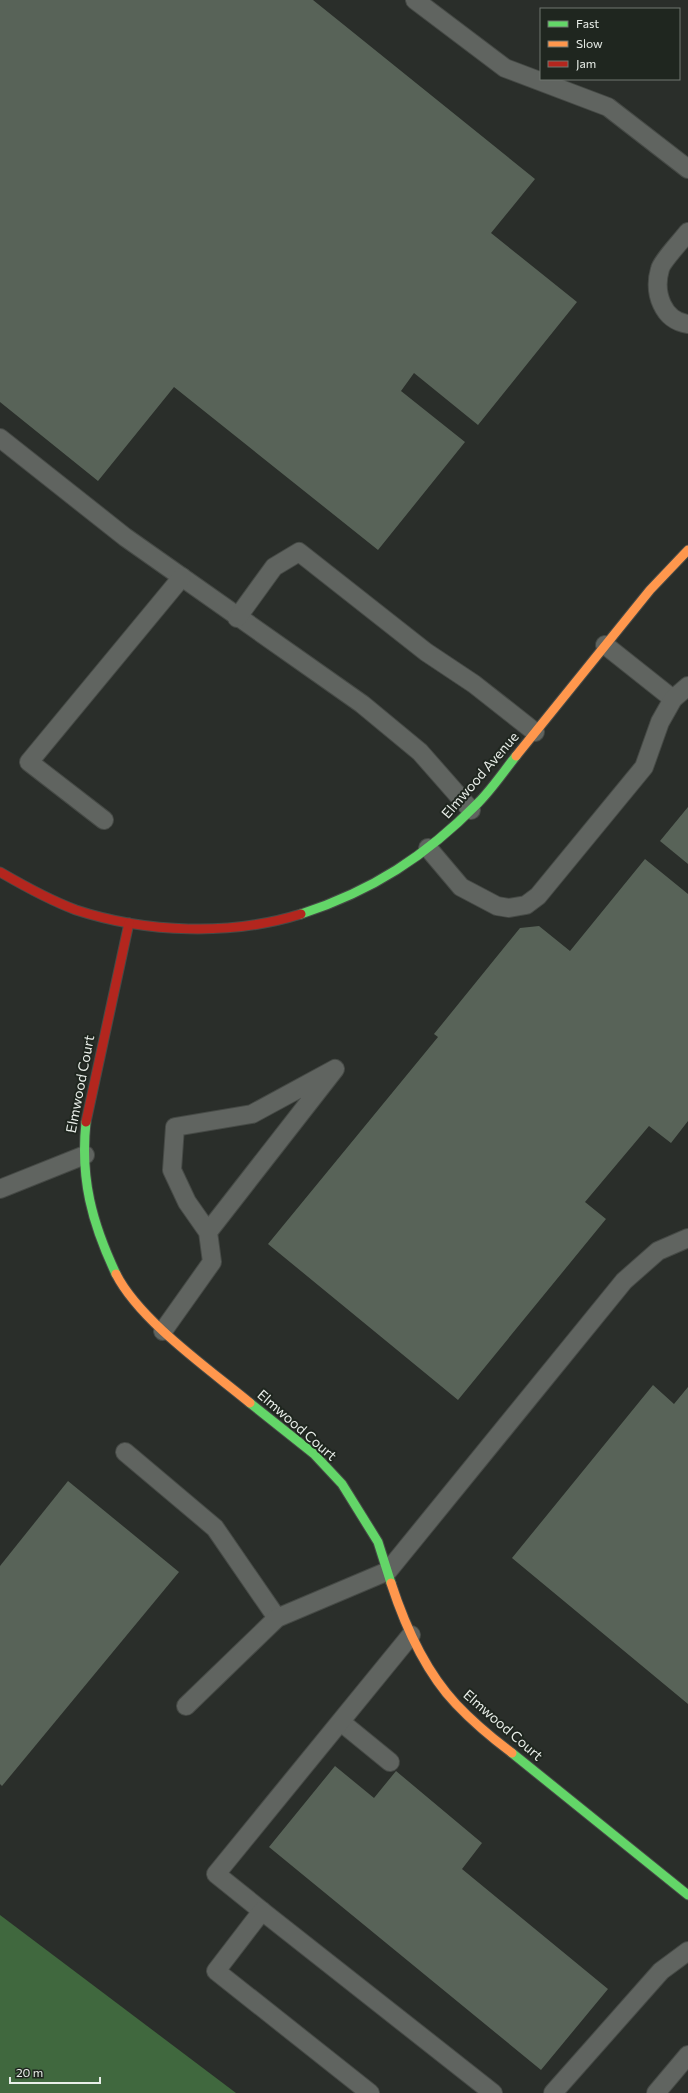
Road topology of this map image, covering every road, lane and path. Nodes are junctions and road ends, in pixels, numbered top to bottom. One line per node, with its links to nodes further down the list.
1 (415, 0): 2 (lane)
2 (688, 169)
3 (688, 232): 4 (lane)
4 (688, 324)
5 (0, 438): 7 (lane)
6 (688, 550): 9 (street, Elmwood Avenue)
7 (182, 577): 8 (lane); 14 (lane)
8 (237, 618): 12 (lane); 13 (lane)
9 (606, 645): 11 (lane); 12 (street, Elmwood Avenue)
10 (688, 686): 11 (lane)
11 (673, 699): 15 (lane)
12 (535, 732): 13 (street, Elmwood Avenue)
13 (471, 810): 15 (street, Elmwood Avenue)
14 (104, 820)
15 (428, 848): 17 (street, Elmwood Avenue)
16 (0, 872): 17 (street, Elmwood Avenue)
17 (129, 923): 18 (street, Elmwood Court)
18 (85, 1155): 19 (lane); 22 (street, Elmwood Court)
19 (0, 1189)
20 (208, 1232): 20 (lane); 22 (lane)
21 (688, 1238): 24 (lane)
22 (163, 1331): 24 (street, Elmwood Court)
23 (125, 1452): 25 (lane)
24 (388, 1570): 25 (lane); 26 (street, Elmwood Court)
25 (277, 1618): 27 (lane)
26 (411, 1635): 28 (lane); 30 (street, Elmwood Court)
27 (186, 1706)
28 (341, 1722): 29 (lane); 31 (lane)
29 (390, 1762)
30 (688, 1895)
31 (262, 1911): 34 (lane); 35 (lane)
32 (688, 1950): 36 (lane)
33 (688, 2055): 37 (lane)
34 (370, 2093)
35 (493, 2093)
36 (553, 2093)
37 (656, 2093)

